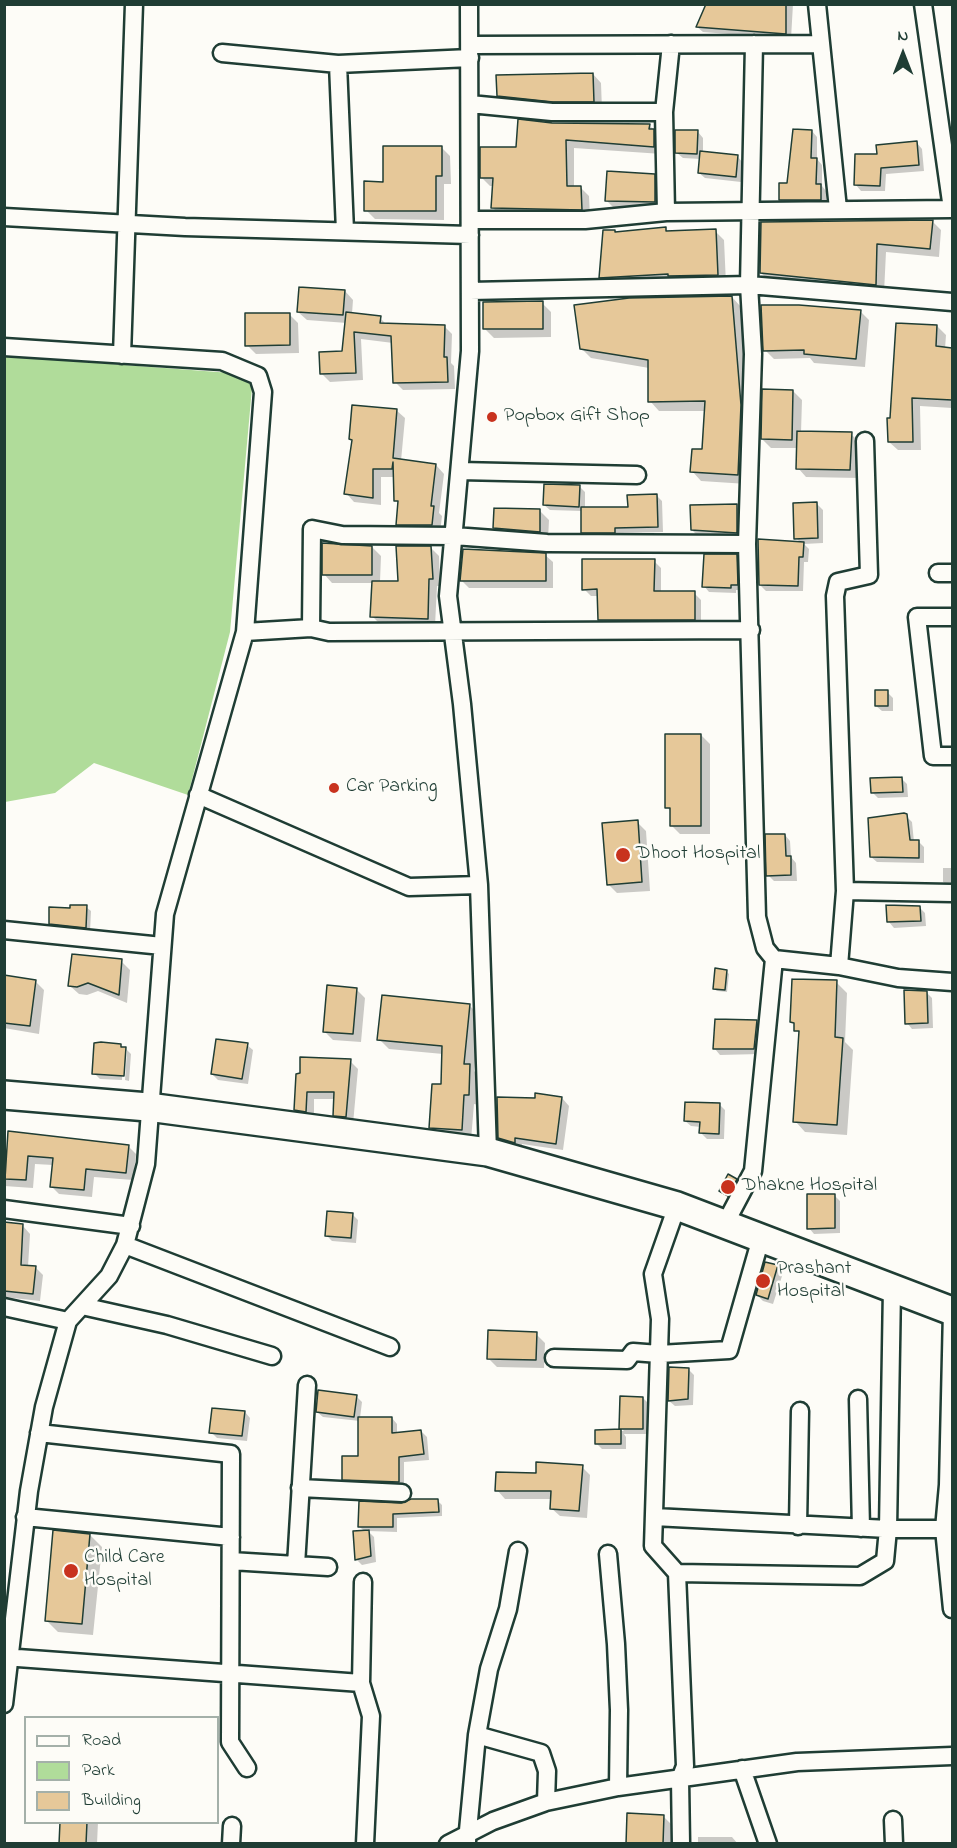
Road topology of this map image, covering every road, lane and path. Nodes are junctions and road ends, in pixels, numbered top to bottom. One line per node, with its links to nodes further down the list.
1 (134, 4): 18 (street)
2 (469, 4): 8 (street)
3 (817, 4): 7 (street)
4 (923, 4): 14 (street)
5 (671, 44): 6 (street); 8 (street); 12 (street)
6 (754, 44): 7 (street); 16 (street)
7 (821, 44): 13 (street)
8 (470, 52): 10 (street); 11 (street)
9 (222, 53): 10 (street)
10 (338, 64): 20 (street)
11 (470, 104): 12 (street); 19 (street)
12 (664, 112): 15 (street)
13 (838, 209): 14 (street); 16 (street)
14 (952, 209)
15 (666, 212): 16 (street); 19 (street)
16 (750, 212): 21 (street)
17 (4, 218): 18 (street)
18 (127, 224): 20 (street); 25 (street)
19 (470, 228): 20 (street); 22 (street)
20 (345, 231)
21 (749, 285): 22 (street); 23 (street); 30 (street)
22 (470, 291): 27 (street)
23 (952, 302)
24 (4, 347): 25 (street)
25 (122, 356): 35 (street)
26 (865, 441): 39 (street)
27 (460, 471): 28 (street); 29 (street)
28 (637, 475)
29 (454, 536): 30 (street); 32 (street); 34 (street)
30 (747, 544): 33 (street)
31 (952, 617): 36 (street)
32 (311, 628): 34 (street); 35 (street)
33 (751, 630): 34 (street); 43 (street)
34 (453, 631): 38 (street)
35 (245, 632): 37 (street)
36 (952, 756)
37 (198, 795): 38 (street); 42 (street)
38 (479, 885): 48 (street)
39 (845, 891): 40 (street); 44 (street)
40 (952, 893)
41 (4, 930): 42 (street)
42 (162, 946): 47 (street)
43 (774, 959): 44 (street); 51 (street)
44 (839, 966): 45 (street)
45 (952, 982)
46 (4, 1095): 47 (main road)
47 (148, 1107): 48 (main road); 52 (street)
48 (488, 1152): 49 (main road)
49 (677, 1206): 51 (main road); 61 (street)
50 (4, 1209): 52 (street)
51 (725, 1224): 53 (main road)
52 (130, 1226): 54 (street)
53 (761, 1238): 55 (main road); 61 (street)
54 (125, 1245): 56 (street); 60 (street)
55 (892, 1288): 58 (main road); 75 (street)
56 (82, 1306): 59 (street); 62 (street)
57 (4, 1307): 59 (street)
58 (952, 1311): 72 (street)
59 (68, 1321): 67 (street)
60 (390, 1347)
61 (659, 1354): 63 (street); 70 (street)
62 (272, 1356)
63 (554, 1358)
64 (307, 1385): 68 (street)
65 (858, 1399): 74 (street)
66 (800, 1412): 73 (street)
67 (39, 1433): 71 (street); 76 (street)
68 (300, 1488): 69 (street); 80 (street)
69 (402, 1493)
70 (654, 1516): 73 (street); 82 (street)
71 (25, 1517): 76 (street); 85 (street)
72 (948, 1523): 75 (street); 84 (street)
73 (798, 1526): 74 (street)
74 (861, 1528): 75 (street)
75 (888, 1529): 82 (street)
76 (231, 1537): 79 (street)
77 (518, 1551): 89 (street)
78 (608, 1554): 94 (street)
79 (231, 1562): 80 (street); 86 (street)
80 (296, 1565): 81 (street)
81 (328, 1567)
82 (677, 1573): 93 (street)
83 (363, 1582): 87 (street)
84 (952, 1609)
85 (7, 1657): 86 (street); 88 (street)
86 (231, 1672): 87 (street); 91 (street)
87 (361, 1683): 100 (street)
88 (4, 1704)
89 (477, 1735): 95 (street); 98 (street)
90 (952, 1756): 92 (street)
91 (247, 1768)
92 (742, 1769): 93 (street); 103 (street)
93 (680, 1779): 94 (street); 102 (street)
94 (618, 1787): 95 (street)
95 (546, 1802): 98 (street)
96 (893, 1820): 104 (street)
97 (232, 1826): 99 (street)
98 (467, 1839): 101 (street)
99 (231, 1844)
100 (365, 1844)
101 (448, 1844)
102 (681, 1844)
103 (768, 1844)
104 (894, 1844)

